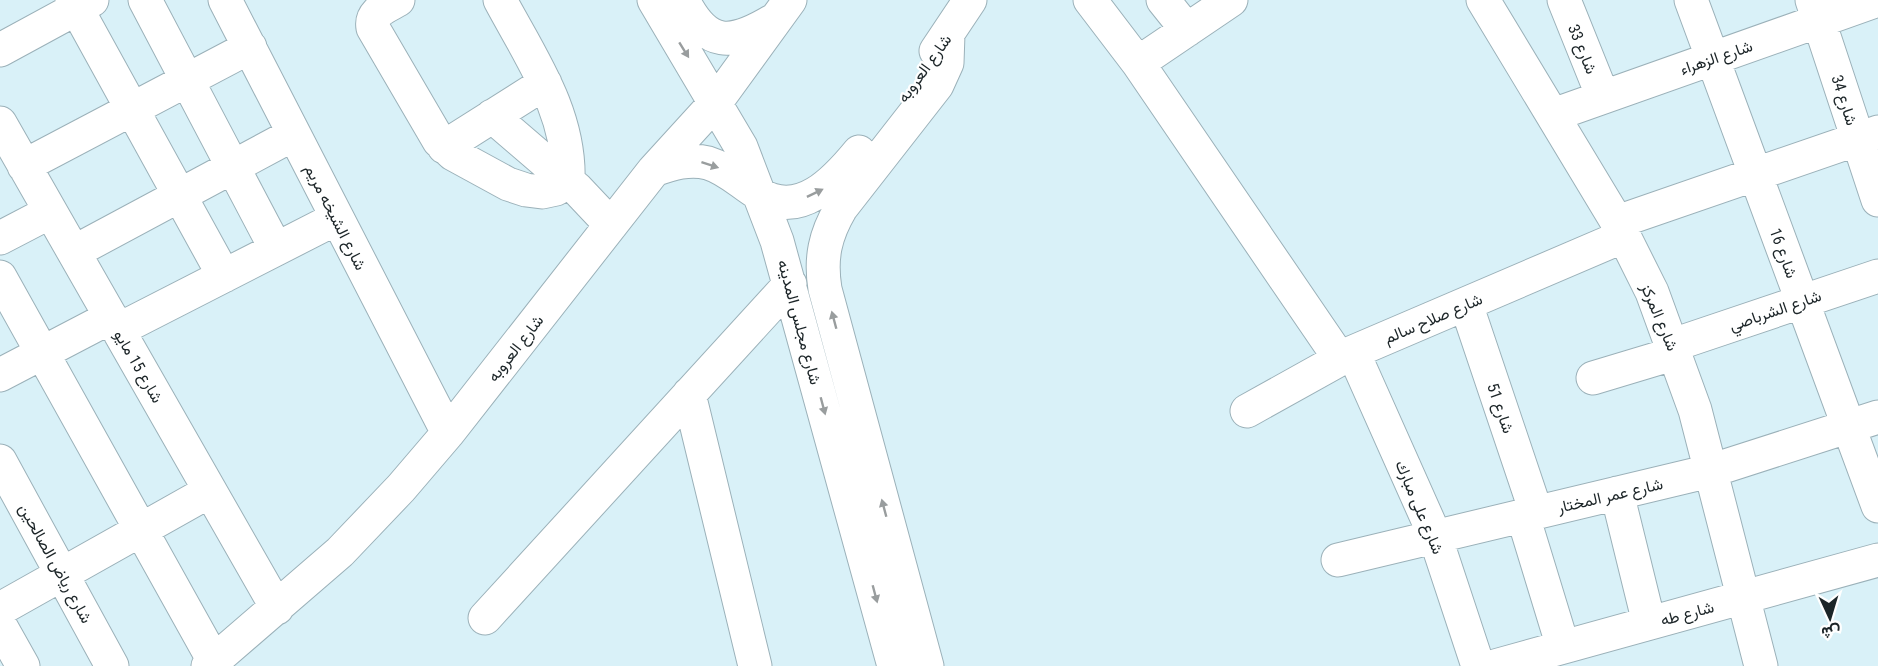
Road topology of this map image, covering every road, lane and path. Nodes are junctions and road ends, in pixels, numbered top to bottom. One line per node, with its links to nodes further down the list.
1 (145, 0): 24 (street)
2 (225, 0): 20 (street, شارع الشيخه مريم)
3 (398, 0): 34 (street)
4 (500, 0): 25 (street)
5 (654, 0): 27 (street, شارع مجلس المدينه, one-way to 27)
6 (683, 0): 16 (street)
7 (970, 0): 19 (street, شارع العروبه)
8 (1090, 0): 23 (street, شارع على مبارك)
9 (1163, 0): 18 (street)
10 (1231, 0): 18 (street)
11 (1483, 0): 29 (street, شارع المركز)
12 (1564, 0): 26 (street, شارع 33)
13 (1691, 0): 22 (street, شارع 16)
14 (1878, 0): 17 (street, شارع الزهراء)
15 (80, 3): 21 (street); 28 (street)
16 (784, 9): 27 (street, شارع العروبه)
17 (1816, 10): 22 (street, شارع الزهراء); 33 (street, شارع 34)
18 (1187, 30): 23 (street)
19 (948, 34): 41 (street, شارع العروبه, one-way to 19); 89 (street, شارع مجلس المدينه, one-way to 19)
20 (249, 47): 24 (street); 32 (street, شارع الشيخه مريم)
21 (0, 50)
22 (1712, 58): 26 (street, شارع الزهراء); 38 (street, شارع 16)
23 (1138, 63): 59 (street, شارع على مبارك)
24 (187, 80): 28 (street); 36 (street)
25 (545, 83): 30 (street); 39 (street)
26 (1603, 97): 29 (street, شارع الزهراء)
27 (716, 102): 37 (street, شارع العروبه); 41 (street, شارع مجلس المدينه)
28 (132, 109): 35 (street); 40 (street)
29 (1553, 115): 46 (street, شارع المركز)
30 (492, 116): 34 (street); 39 (street)
31 (0, 123): 35 (street, شارع 15 مايو)
32 (294, 134): 36 (street); 44 (street, شارع الشيخه مريم)
33 (1868, 135): 38 (street, شارع صلاح سالم); 42 (street, شارع 34)
34 (444, 147): 39 (street)
35 (14, 163): 43 (street, شارع 15 مايو)
36 (233, 167): 40 (street); 48 (street)
37 (654, 170): 41 (street, one-way to 41); 45 (street, شارع العروبه)
38 (1755, 174): 46 (street, شارع صلاح سالم); 54 (street, شارع 16)
39 (568, 182): 45 (street)
40 (180, 195): 49 (street); 50 (street)
41 (760, 195): 53 (street, شارع مجلس المدينه)
42 (1878, 200)
43 (50, 212): 47 (street); 49 (street, شارع 15 مايو)
44 (337, 218): 48 (street); 65 (street, شارع الشيخه مريم)
45 (611, 225): 65 (street, شارع العروبه)
46 (1620, 229): 55 (street, شارع صلاح سالم); 57 (street, شارع المركز)
47 (0, 238)
48 (276, 249): 50 (street)
49 (74, 252): 56 (street, شارع 15 مايو)
50 (224, 276): 56 (street)
51 (1878, 276): 54 (street, شارع الشرباصي)
52 (0, 277): 58 (street)
53 (790, 284): 62 (street); 88 (street, شارع مجلس المدينه, one-way to 88)
54 (1802, 301): 57 (street, شارع الشرباصي); 64 (street, شارع 16)
55 (1466, 304): 59 (street, شارع صلاح سالم); 71 (street, شارع 51)
56 (114, 324): 58 (street); 68 (street, شارع 15 مايو)
57 (1674, 349): 61 (street, شارع الشرباصي); 67 (street, شارع المركز)
58 (42, 353): 60 (street); 72 (street)
59 (1347, 356): 63 (street, شارع صلاح سالم); 73 (street, شارع على مبارك)
60 (0, 375)
61 (1593, 378)
62 (689, 394): 80 (street); 87 (street)
63 (1247, 411)
64 (1863, 422): 67 (street, شارع عمر المختار); 70 (street, شارع 16)
65 (448, 434): 78 (street, شارع العروبه)
66 (0, 461): 76 (street, شارع رياض الصالحين)
67 (1710, 471): 69 (street, شارع عمر المختار); 77 (street, شارع المركز)
68 (210, 491): 72 (street); 78 (street, شارع 15 مايو)
69 (1617, 493): 71 (street, شارع عمر المختار); 81 (street)
70 (1878, 506)
71 (1529, 514): 73 (street, شارع عمر المختار); 83 (street, شارع 51)
72 (141, 530): 76 (street); 84 (street)
73 (1435, 536): 74 (street, شارع عمر المختار); 90 (street, شارع على مبارك)
74 (1338, 560)
75 (1878, 560): 77 (street, شارع طه)
76 (62, 574): 79 (street); 86 (street, شارع رياض الصالحين)
77 (1743, 598): 81 (street, شارع طه); 92 (street, شارع المركز)
78 (277, 608): 84 (street, شارع العروبه)
79 (0, 609)
80 (485, 618)
81 (1649, 623): 83 (street, شارع طه)
82 (0, 625): 85 (street)
83 (1563, 647): 91 (street, شارع طه)
84 (211, 663)
85 (22, 666)
86 (112, 666)
87 (755, 666)
88 (894, 666)
89 (927, 666)
90 (1478, 666)
91 (1495, 666)
92 (1761, 666)

